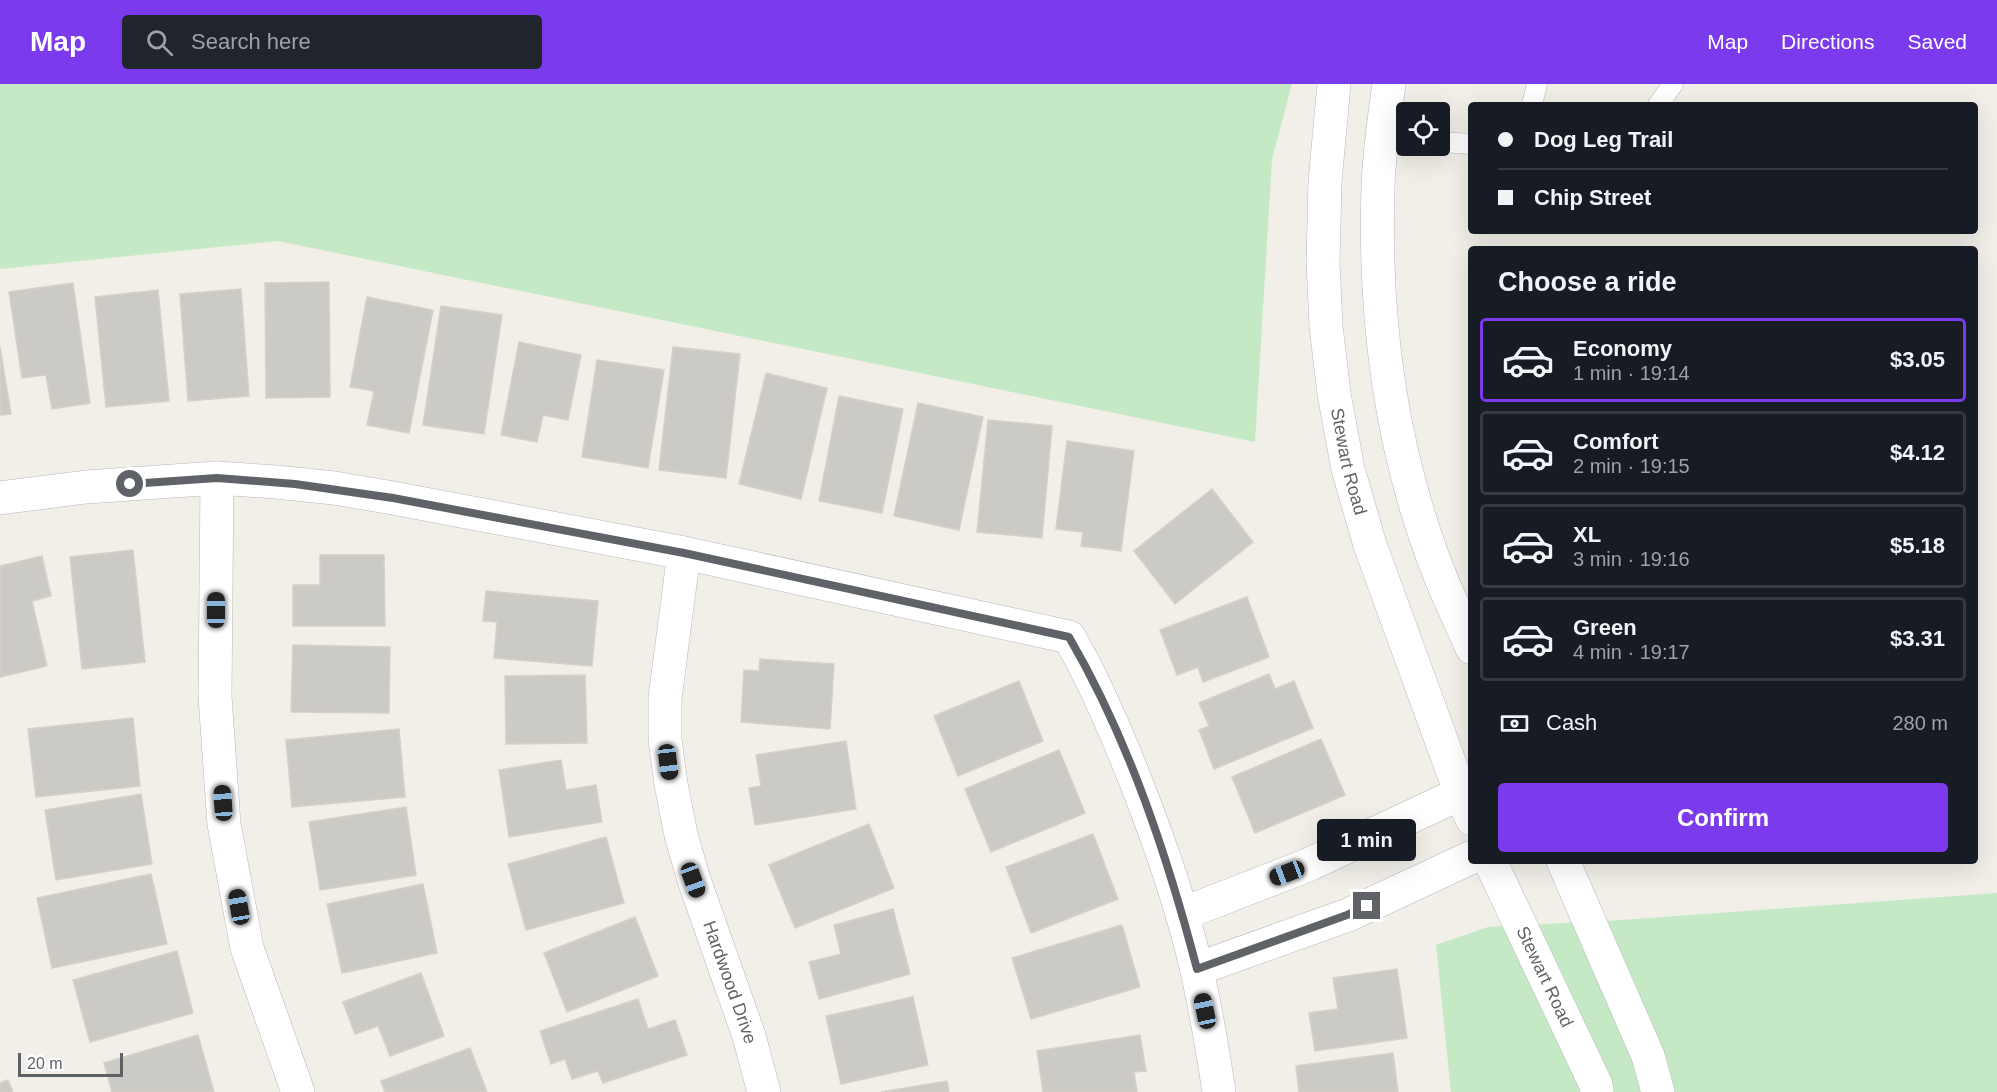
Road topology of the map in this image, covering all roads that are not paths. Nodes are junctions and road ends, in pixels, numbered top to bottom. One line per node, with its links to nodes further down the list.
1 (1334, 84): 14 (street, Stewart Road)
2 (1389, 84): 7 (street)
3 (1537, 84): 5 (lane)
4 (1673, 84): 6 (lane)
5 (1533, 102)
6 (1660, 102)
7 (1394, 139): 13 (street)
8 (1450, 143): 9 (lane)
9 (1468, 144)
10 (217, 478): 11 (street); 12 (street); 20 (street)
11 (0, 498)
12 (684, 553): 18 (street); 21 (street, Hardwood Drive)
13 (1468, 639)
14 (1468, 800): 18 (street)
15 (1468, 859): 19 (street)
16 (1491, 864): 23 (street, Stewart Road)
17 (1564, 864): 24 (street)
18 (1182, 914): 19 (street)
19 (1197, 969): 22 (street)
20 (298, 1092)
21 (764, 1092)
22 (1219, 1092)
23 (1597, 1092)
24 (1658, 1092)

